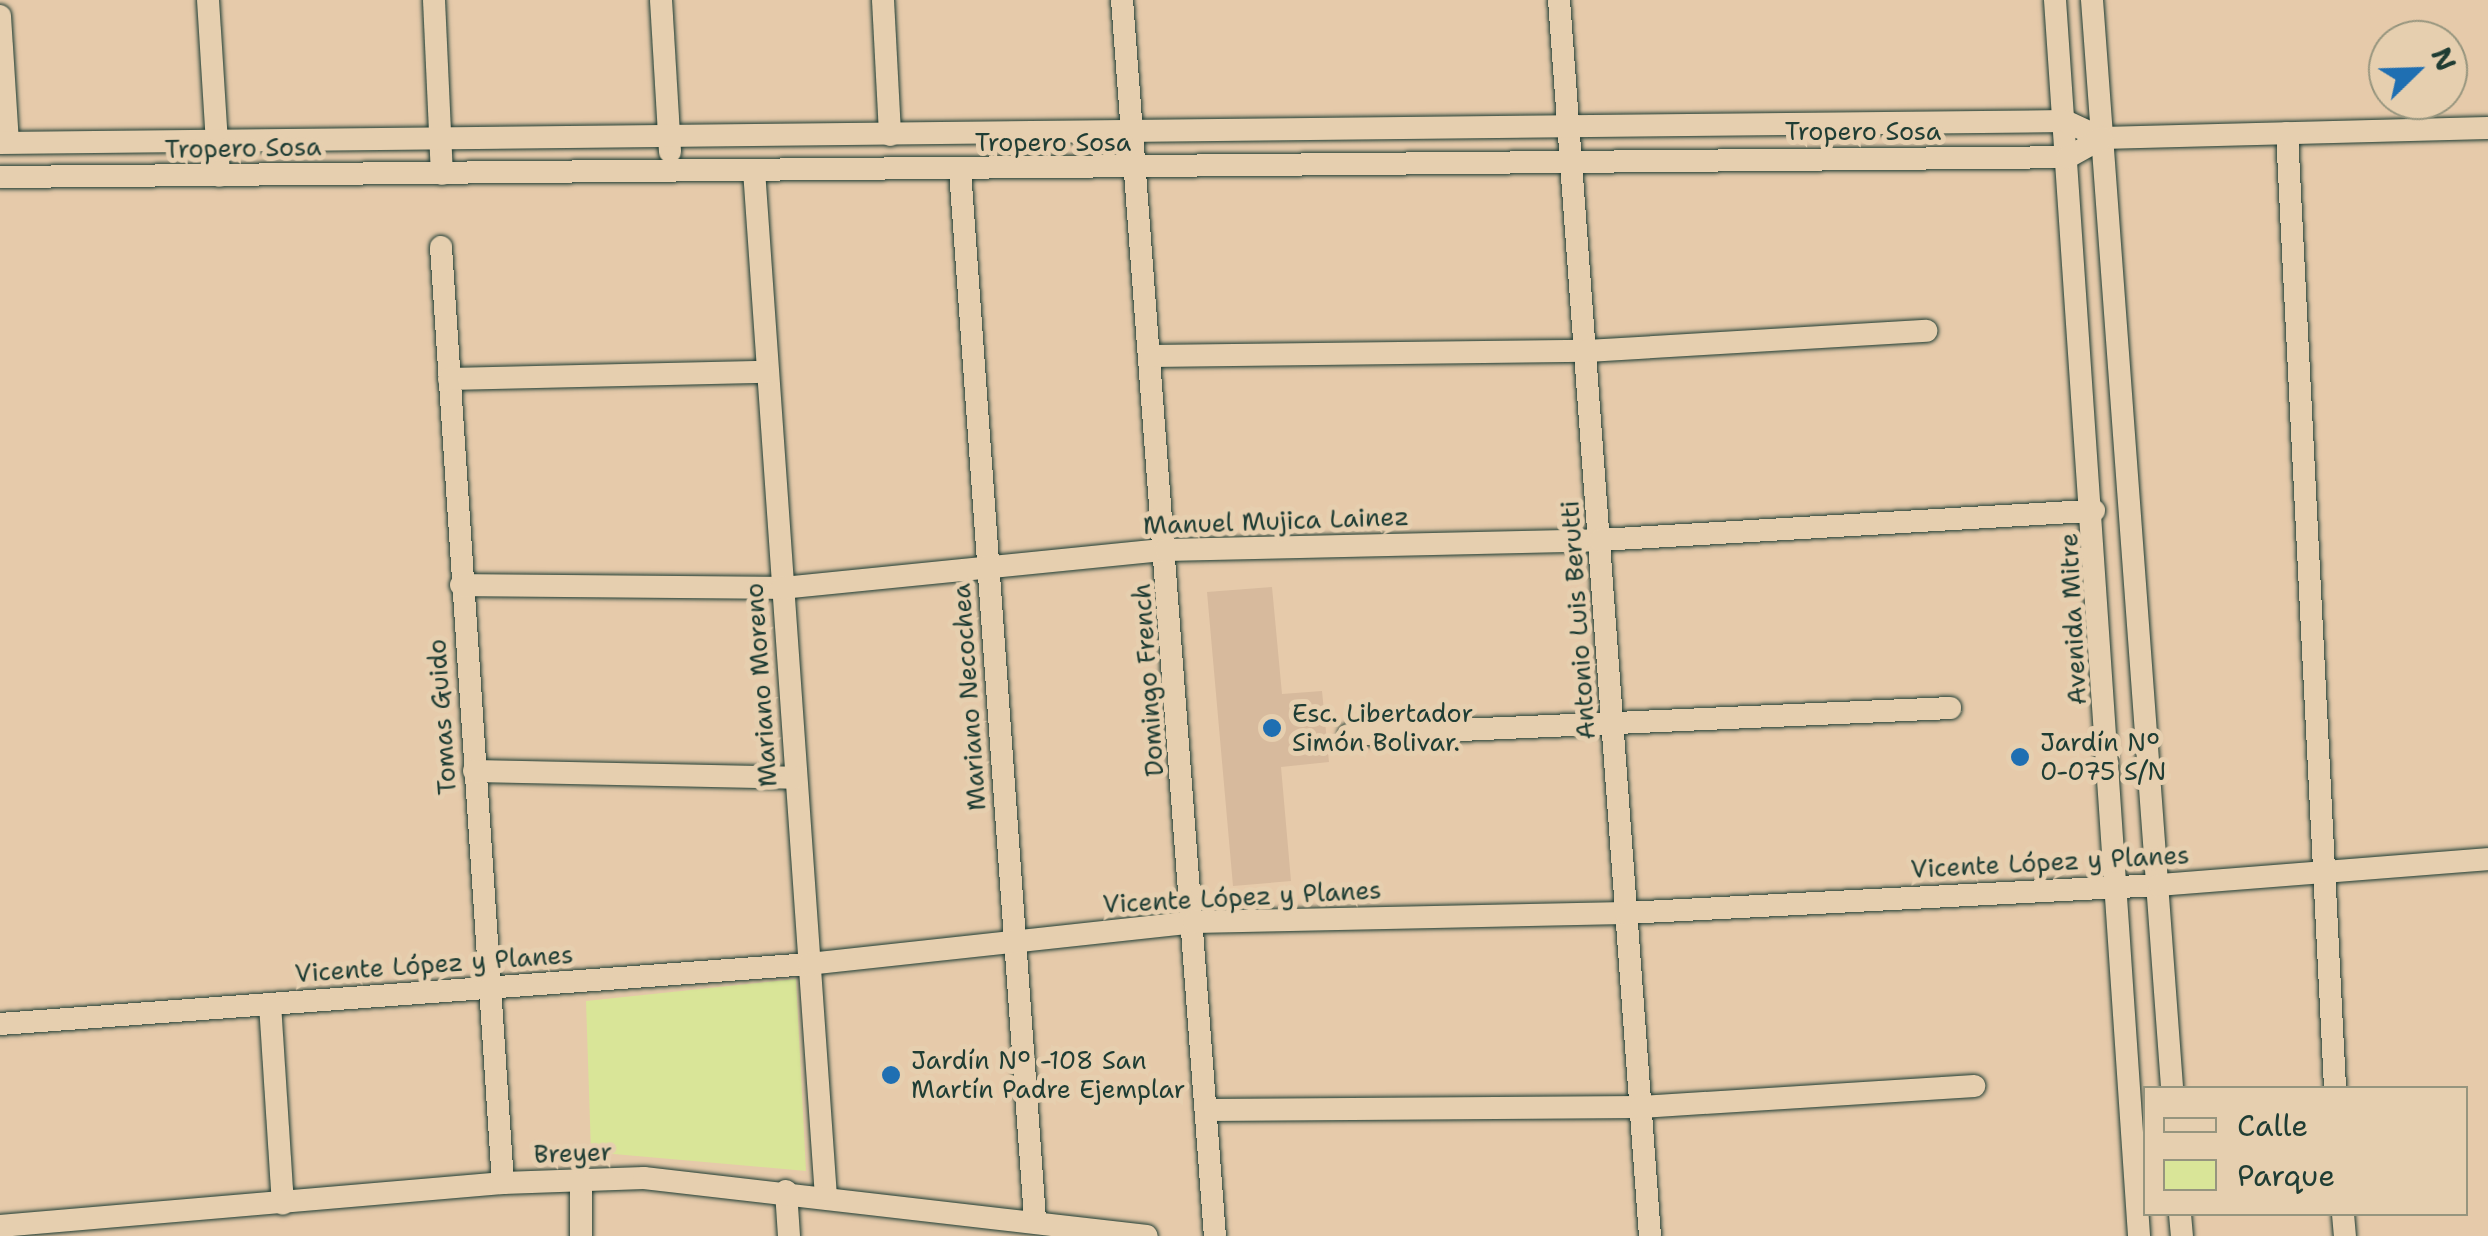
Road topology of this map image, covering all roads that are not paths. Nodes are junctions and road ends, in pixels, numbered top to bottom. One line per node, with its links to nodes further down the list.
1 (208, 0): 20 (street)
2 (434, 0): 17 (street)
3 (661, 0): 16 (street)
4 (883, 0): 15 (street)
5 (1122, 0): 13 (street, Domingo French)
6 (1558, 0): 11 (street, Antonio Luis Berutti)
7 (2056, 0): 10 (street, Avenida Mitre)
8 (2092, 0): 18 (street)
9 (0, 16): 19 (street)
10 (2064, 120): 11 (street, Tropero Sosa); 18 (street, Tropero Sosa); 21 (street, Avenida Mitre)
11 (1569, 126): 13 (street, Tropero Sosa); 22 (street, Antonio Luis Berutti)
12 (2488, 128): 14 (street, Tropero Sosa)
13 (1132, 130): 15 (street, Tropero Sosa); 26 (street, Domingo French)
14 (2287, 133): 18 (street, Tropero Sosa); 48 (street)
15 (890, 135): 16 (street, Tropero Sosa)
16 (669, 137): 17 (street, Tropero Sosa); 23 (street)
17 (441, 138): 20 (street, Tropero Sosa); 27 (street)
18 (2102, 138): 21 (street, Tropero Sosa); 49 (street)
19 (4, 142): 20 (street, Tropero Sosa)
20 (217, 142): 28 (street)
21 (2068, 157): 22 (street, Tropero Sosa); 36 (street, Avenida Mitre)
22 (1572, 160): 26 (street, Tropero Sosa); 32 (street, Antonio Luis Berutti)
23 (671, 170): 24 (street, Tropero Sosa); 27 (street, Tropero Sosa)
24 (754, 170): 25 (street, Tropero Sosa); 34 (street, Mariano Moreno)
25 (960, 170): 26 (street, Tropero Sosa); 39 (street, Mariano Necochea)
26 (1136, 170): 33 (street, Domingo French)
27 (442, 174): 28 (street, Tropero Sosa)
28 (219, 176): 29 (street, Tropero Sosa)
29 (0, 178)
30 (441, 248): 35 (street, Tomas Guido)
31 (1926, 331): 32 (street)
32 (1587, 351): 33 (street); 37 (street, Antonio Luis Berutti)
33 (1151, 356): 38 (street, Domingo French)
34 (766, 372): 35 (street); 41 (street, Mariano Moreno)
35 (449, 379): 40 (street, Tomas Guido)
36 (2094, 510): 37 (street, Manuel Mujica Lainez); 50 (street, Avenida Mitre)
37 (1600, 540): 38 (street, Manuel Mujica Lainez); 43 (street, Antonio Luis Berutti)
38 (1166, 550): 39 (street, Manuel Mujica Lainez); 52 (street, Domingo French)
39 (987, 568): 41 (street, Manuel Mujica Lainez); 53 (street, Mariano Necochea)
40 (461, 586): 41 (street, Manuel Mujica Lainez); 45 (street, Tomas Guido)
41 (782, 588): 46 (street, Mariano Moreno)
42 (1950, 708): 43 (street)
43 (1612, 726): 44 (street); 51 (street, Antonio Luis Berutti)
44 (1348, 734)
45 (474, 772): 46 (street); 55 (street, Tomas Guido)
46 (796, 778): 54 (street, Mariano Moreno)
47 (2488, 859): 48 (street, Vicente López y Planes)
48 (2320, 872): 49 (street, Vicente López y Planes); 60 (street)
49 (2159, 885): 50 (street, Vicente López y Planes); 59 (street)
50 (2117, 886): 51 (street, Vicente López y Planes); 77 (street, Avenida Mitre)
51 (1626, 913): 52 (street, Vicente López y Planes); 61 (street, Antonio Luis Berutti)
52 (1194, 922): 53 (street, Vicente López y Planes); 62 (street, Domingo French)
53 (1014, 940): 54 (street, Vicente López y Planes); 68 (street, Mariano Necochea)
54 (809, 964): 55 (street, Vicente López y Planes); 66 (street, Mariano Moreno)
55 (489, 988): 56 (street, Vicente López y Planes); 64 (street, Tomas Guido)
56 (270, 1004): 57 (street, Vicente López y Planes); 67 (street)
57 (0, 1024)
58 (1974, 1086): 61 (street)
59 (2172, 1086)
60 (2335, 1086)
61 (1641, 1107): 62 (street); 76 (street, Antonio Luis Berutti)
62 (1207, 1110): 75 (street, Domingo French)
63 (580, 1179): 64 (street, Breyer); 65 (street, Breyer); 72 (street)
64 (503, 1183): 67 (street, Breyer)
65 (786, 1191): 66 (street, Breyer); 73 (street)
66 (826, 1196): 70 (street, Breyer)
67 (283, 1204): 71 (street, Breyer)
68 (1035, 1220): 70 (street, Breyer); 74 (street, Breyer)
69 (0, 1226): 71 (street, Breyer)
70 (999, 1226)
71 (91, 1228)
72 (581, 1236)
73 (789, 1236)
74 (1147, 1236)
75 (1215, 1236)
76 (1650, 1236)
77 (2139, 1236)

